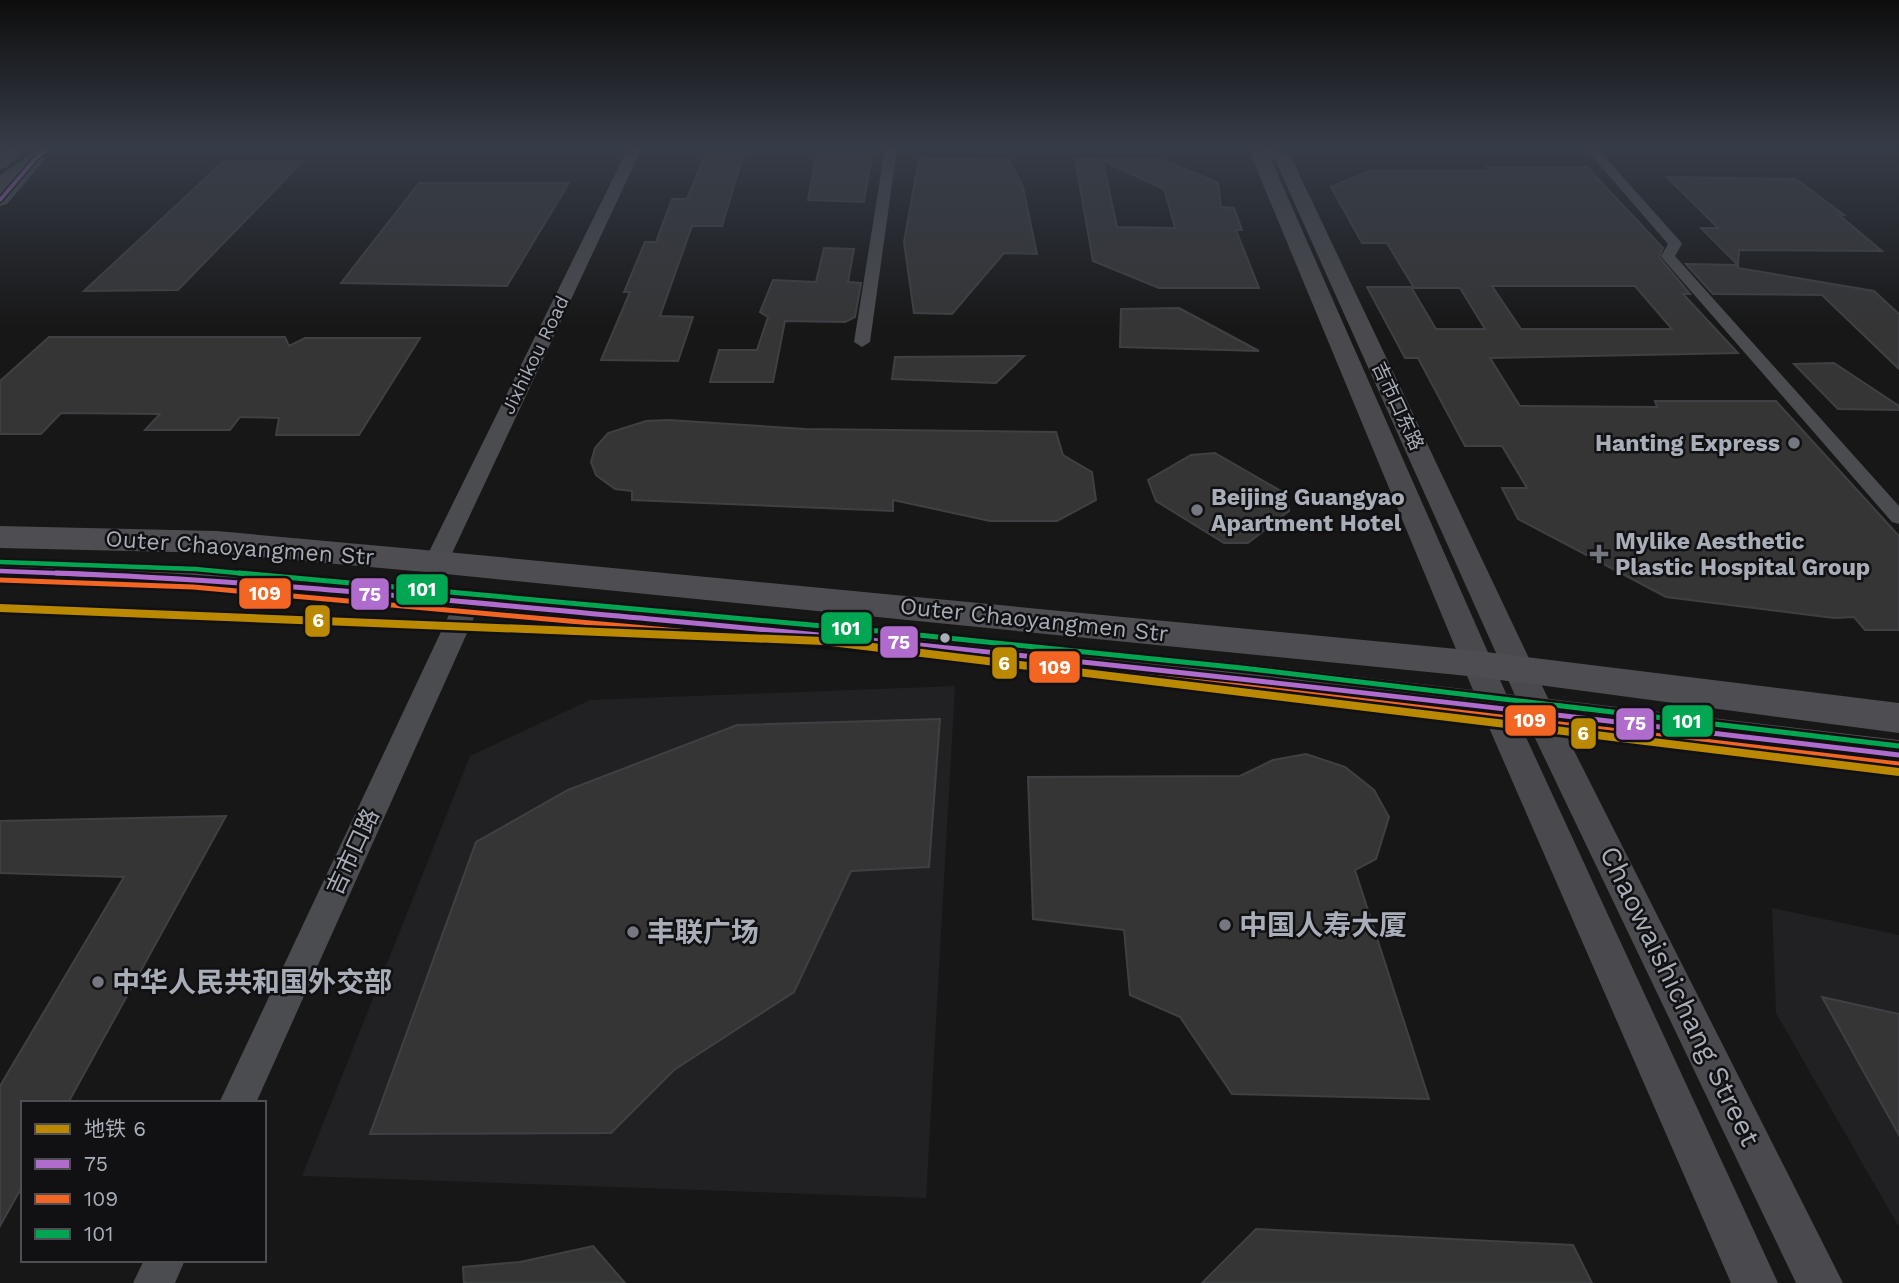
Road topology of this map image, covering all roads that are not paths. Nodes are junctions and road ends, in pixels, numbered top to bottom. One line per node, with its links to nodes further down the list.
1 (606, 208): 9 (street, Jixhikou Road)
2 (882, 208): 6 (street)
3 (1282, 208): 12 (main road, 吉市口东路)
4 (1306, 208): 13 (main road, 吉市口东路)
5 (1643, 208): 7 (street)
6 (862, 342)
7 (1899, 518)
8 (0, 537): 9 (highway, Outer Chaoyangmen Str)
9 (436, 562): 12 (highway, Outer Chaoyangmen Str)
10 (0, 571): 11 (highway)
11 (468, 602): 14 (highway); 18 (street, 吉市口路)
12 (1478, 664): 13 (highway, Outer Chaoyangmen Str); 14 (main road, 吉市口东路)
13 (1520, 669): 15 (main road, 吉市口东路); 16 (highway, Outer Chaoyangmen Str)
14 (1496, 707): 15 (highway); 21 (main road, Chaowaishichang Street)
15 (1538, 711): 17 (highway); 22 (main road, Chaowaishichang Street)
16 (1899, 718)
17 (1899, 755)
18 (238, 1101)
19 (164, 1262): 20 (street)
20 (154, 1283)
21 (1755, 1283)
22 (1820, 1283)

